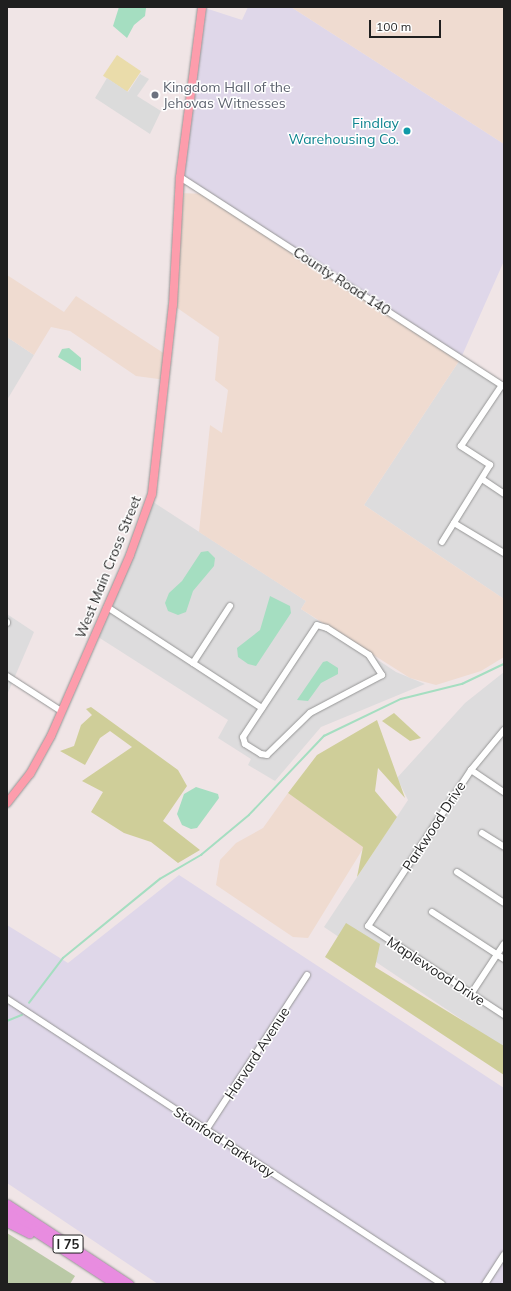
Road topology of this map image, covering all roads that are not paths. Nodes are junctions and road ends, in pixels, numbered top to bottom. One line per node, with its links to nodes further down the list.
1 (202, 7): 2 (main road, West Main Cross Street)
2 (180, 176): 3 (street, County Road 140); 10 (main road, West Main Cross Street)
3 (503, 386): 4 (street)
4 (482, 479): 5 (street); 6 (street)
5 (504, 494)
6 (454, 523): 7 (street); 8 (street)
7 (442, 542)
8 (504, 553)
9 (230, 606): 11 (street)
10 (107, 607): 11 (street); 14 (main road, West Main Cross Street)
11 (193, 663): 13 (street)
12 (7, 676): 14 (street)
13 (262, 708): 13 (street)
14 (61, 711): 18 (main road, West Main Cross Street)
15 (504, 730): 16 (street, Parkwood Drive)
16 (471, 770): 17 (street); 24 (street, Parkwood Drive)
17 (504, 792)
18 (7, 803)
19 (482, 833): 20 (street)
20 (504, 847)
21 (456, 872): 22 (street)
22 (504, 904)
23 (432, 912): 26 (street)
24 (368, 926): 29 (street, Maplewood Drive)
25 (504, 944): 26 (street)
26 (497, 955): 27 (street); 29 (street)
27 (504, 959)
28 (307, 975): 32 (street, Harvard Avenue)
29 (471, 994): 31 (street, Maplewood Drive)
30 (7, 999): 32 (street, Stanford Parkway)
31 (504, 1015)
32 (206, 1130): 42 (street, Stanford Parkway)
33 (7, 1199): 37 (highway)
34 (7, 1204): 37 (highway, I 75)
35 (7, 1213): 38 (highway, I 75)
36 (7, 1222): 38 (highway)
37 (59, 1238): 41 (highway, I 75)
38 (65, 1251): 40 (highway, I 75)
39 (504, 1255): 43 (street)
40 (116, 1284)
41 (129, 1284)
42 (442, 1284)
43 (485, 1284)

